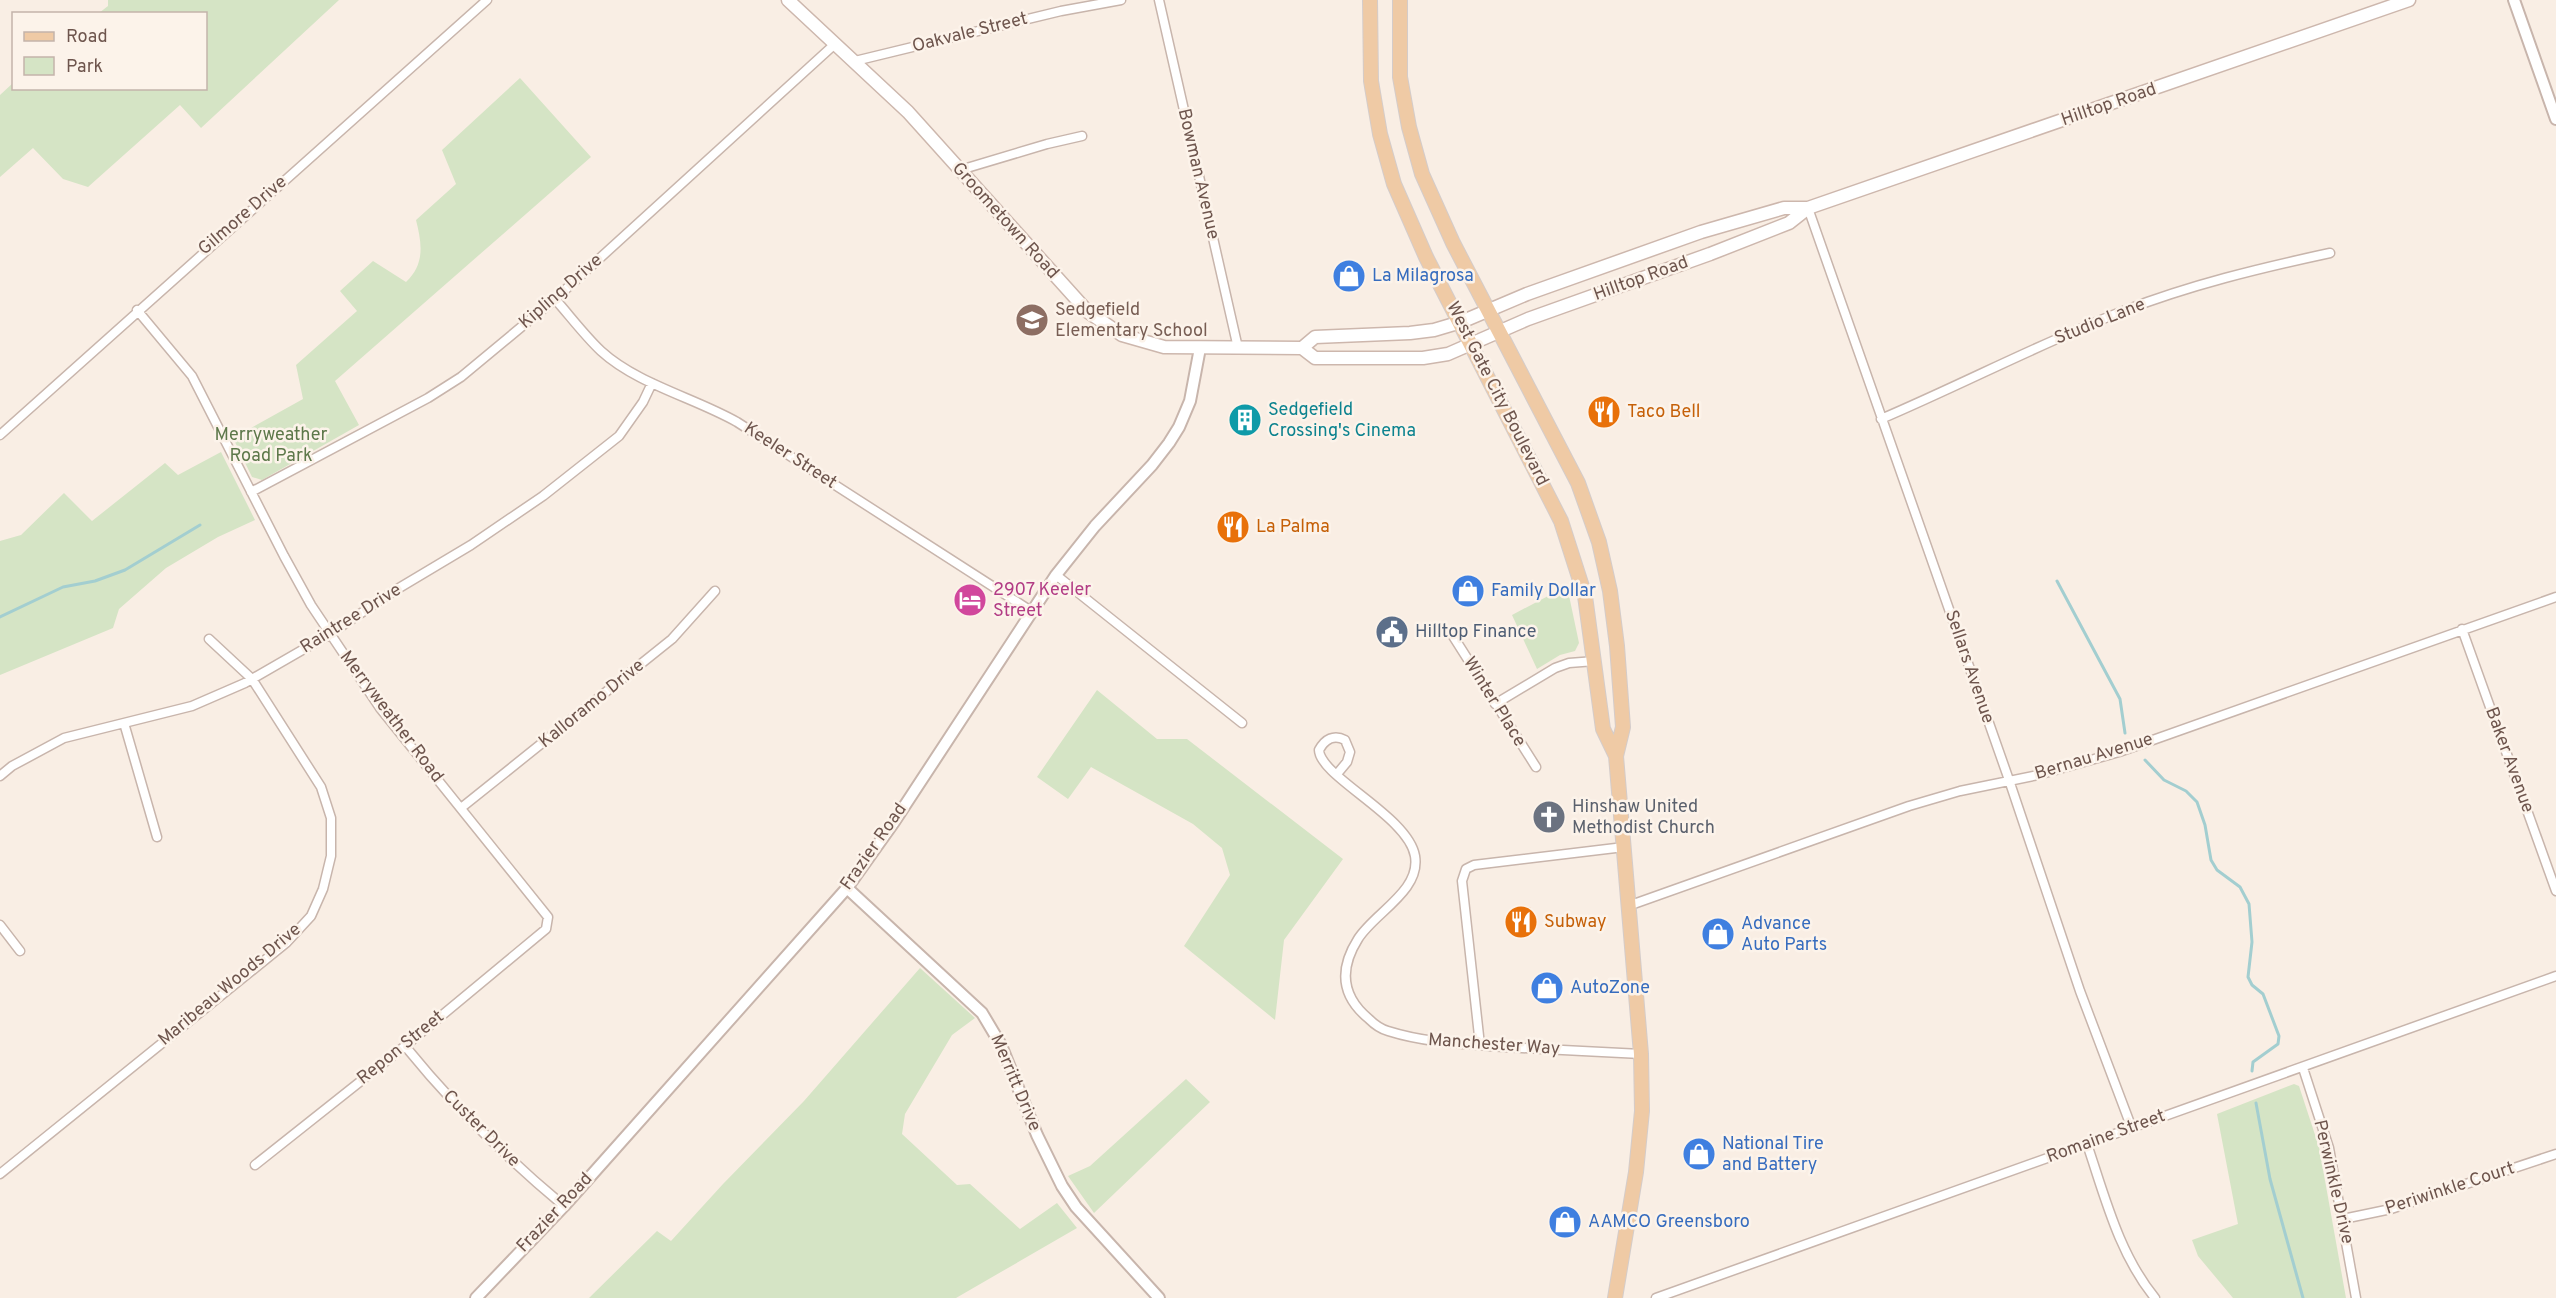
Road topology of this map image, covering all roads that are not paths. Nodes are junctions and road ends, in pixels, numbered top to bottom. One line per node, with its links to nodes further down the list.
1 (488, 0): 17 (street, Gilmore Drive)
2 (788, 0): 9 (main road, Groometown Road)
3 (1121, 0): 10 (street, Oakvale Street)
4 (1159, 0): 23 (street, Bowman Avenue)
5 (1370, 0): 19 (main road, West Gate City Boulevard)
6 (1400, 0): 18 (main road, West Gate City Boulevard)
7 (2409, 0): 14 (main road, Hilltop Road)
8 (2514, 0): 11 (street)
9 (836, 44): 10 (main road, Groometown Road); 16 (street, Kipling Drive)
10 (855, 61): 13 (main road, Groometown Road)
11 (2556, 119)
12 (1082, 136): 13 (street)
13 (960, 170): 22 (main road, Groometown Road)
14 (1808, 208): 18 (main road, Hilltop Road); 20 (main road, Hilltop Road); 26 (street, Sellars Avenue)
15 (2330, 253): 26 (street, Studio Lane)
16 (555, 299): 25 (street, Keeler Street); 28 (street, Kipling Drive)
17 (137, 310): 27 (street, Gilmore Drive); 28 (street, Merryweather Road)
18 (1488, 311): 19 (main road, Groometown Road); 20 (main road, West Gate City Boulevard)
19 (1461, 322): 21 (main road, West Gate City Boulevard); 24 (main road, Groometown Road)
20 (1499, 332): 21 (main road, Hilltop Road); 42 (main road, West Gate City Boulevard)
21 (1472, 345): 24 (main road, Groometown Road); 37 (main road, West Gate City Boulevard)
22 (1200, 348): 23 (main road, Groometown Road); 29 (street, Frazier Road)
23 (1238, 348): 24 (main road, Groometown Road)
24 (1302, 348)
25 (652, 383): 32 (street, Keeler Street); 34 (street, Raintree Drive)
26 (1881, 419): 46 (street, Sellars Avenue)
27 (0, 435)
28 (251, 492): 34 (street, Merryweather Road)
29 (1056, 575): 32 (street, Frazier Road); 41 (street)
30 (715, 591): 47 (street, Kalloramo Drive)
31 (2556, 597): 33 (street, Bernau Avenue)
32 (1031, 611): 50 (street, Frazier Road)
33 (2462, 629): 46 (street, Bernau Avenue); 51 (street, Baker Avenue)
34 (330, 634): 38 (street, Raintree Drive); 47 (street, Merryweather Road)
35 (1453, 636): 39 (street, Winter Place)
36 (209, 639): 38 (street, Maribeau Woods Drive)
37 (1595, 661): 39 (street); 42 (main road, West Gate City Boulevard)
38 (252, 679): 40 (street, Raintree Drive); 65 (street, Maribeau Woods Drive)
39 (1495, 704): 43 (street, Winter Place)
40 (124, 723): 45 (street, Raintree Drive); 48 (street)
41 (1242, 723)
42 (1616, 756): 49 (main road, West Gate City Boulevard)
43 (1536, 767)
44 (1337, 774): 57 (street, Manchester Way)
45 (0, 776)
46 (2009, 780): 52 (street, Bernau Avenue); 61 (street, Sellars Avenue)
47 (461, 808): 54 (street, Merryweather Road)
48 (157, 837)
49 (1623, 848): 52 (main road, West Gate City Boulevard); 57 (street)
50 (847, 888): 66 (street, Frazier Road); 69 (street, Merritt Drive)
51 (2556, 891)
52 (1628, 906): 59 (main road, West Gate City Boulevard)
53 (0, 925): 55 (street)
54 (546, 929): 58 (street, Repon Street)
55 (20, 951)
56 (2556, 976): 60 (street, Romaine Street)
57 (1480, 1045): 59 (street, Manchester Way)
58 (405, 1046): 64 (street, Repon Street); 66 (street, Custer Drive)
59 (1641, 1054): 70 (main road, West Gate City Boulevard)
60 (2303, 1068): 61 (street, Romaine Street); 67 (street, Perwinkle Drive)
61 (2131, 1126): 62 (street, Romaine Street)
62 (2087, 1144): 71 (street, Romaine Street); 72 (street)
63 (2556, 1154): 67 (street, Periwinkle Court)
64 (255, 1164)
65 (0, 1173)
66 (564, 1206): 68 (street, Frazier Road)
67 (2343, 1219): 73 (street, Perwinkle Drive)
68 (476, 1298)
69 (1159, 1298)
70 (1615, 1298)
71 (1656, 1298)
72 (2155, 1298)
73 (2356, 1298)

